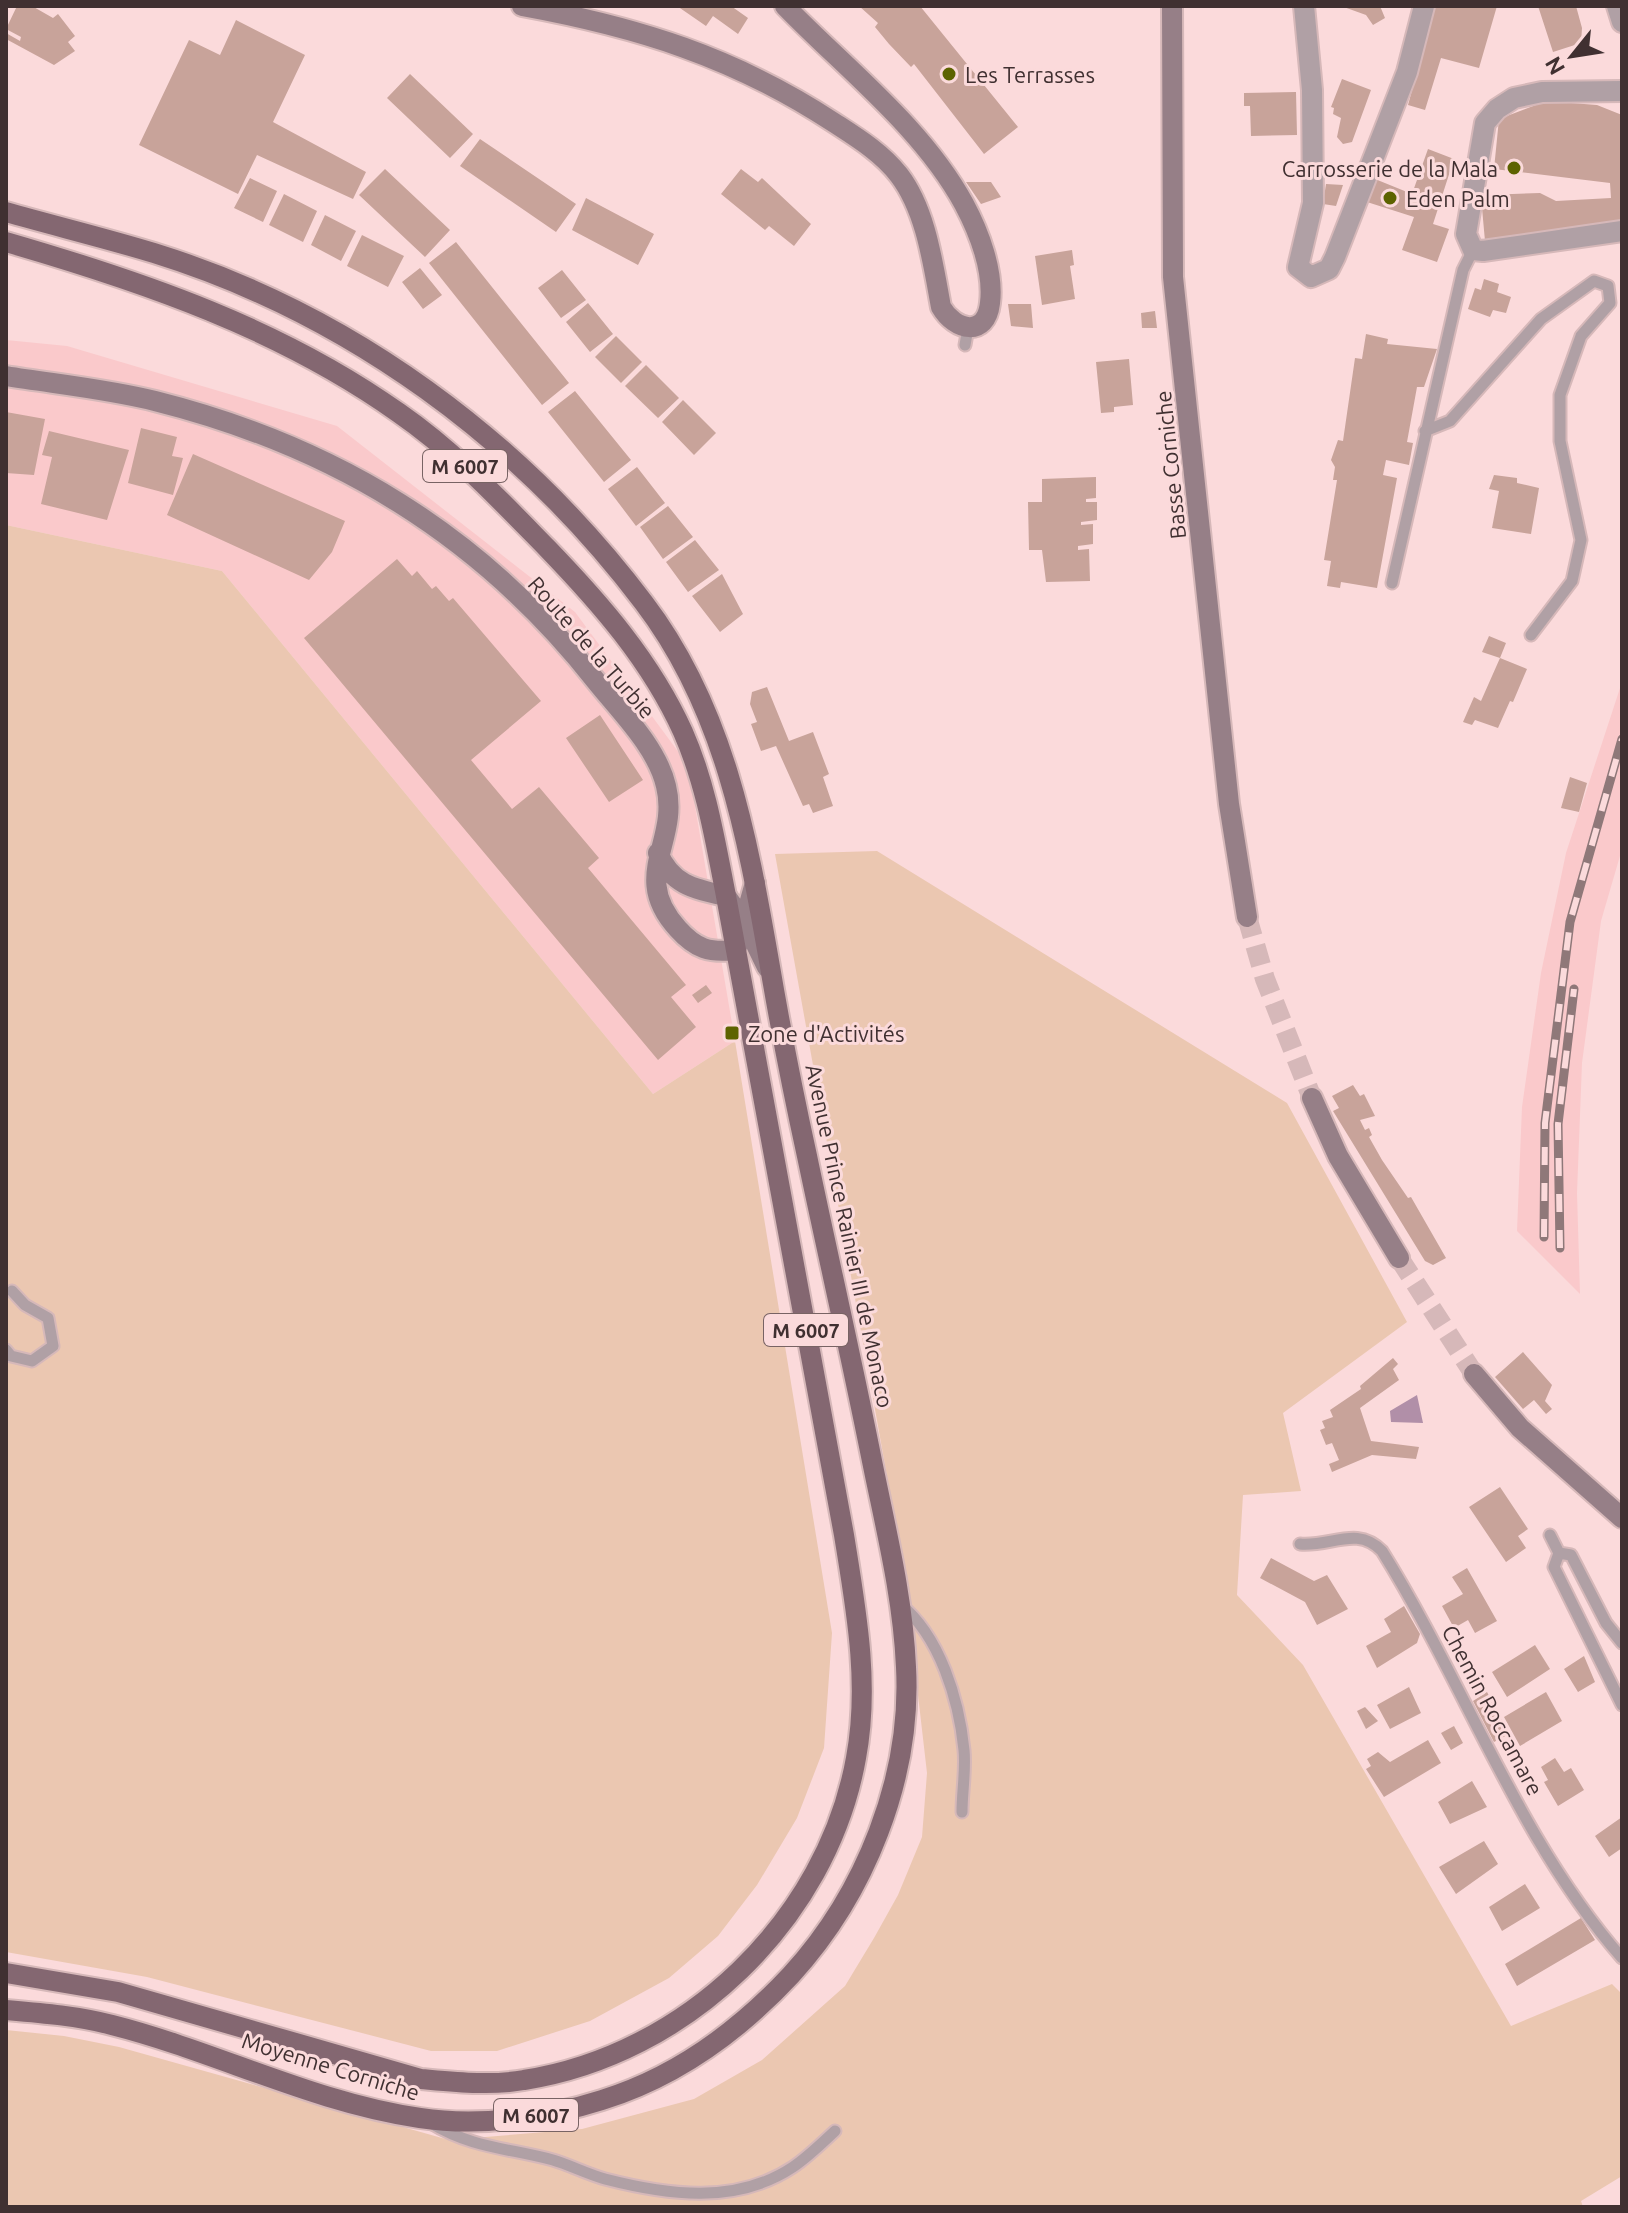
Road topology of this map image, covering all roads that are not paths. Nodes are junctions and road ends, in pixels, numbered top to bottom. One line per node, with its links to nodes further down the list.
1 (522, 6): 2 (street)
2 (785, 6)
3 (1172, 6): 20 (street, Basse Corniche)
4 (1304, 6): 5 (street)
5 (1424, 6)
6 (1617, 6): 7 (street)
7 (1622, 22)
8 (1622, 91): 12 (street)
9 (6, 212): 18 (main road, Avenue Prince Rainier III de Monaco / M 6007)
10 (1622, 231): 12 (street)
11 (6, 242): 19 (main road, M 6007)
12 (1473, 250): 14 (lane)
13 (6, 376): 17 (street, Route de la Turbie)
14 (1425, 431): 15 (lane); 16 (lane)
15 (1392, 583)
16 (1531, 635)
17 (658, 853): 19 (street); 22 (street, Route de la Turbie)
18 (755, 883): 21 (street); 23 (main road, Avenue Prince Rainier III de Monaco / M 6007)
19 (726, 896): 21 (street); 22 (main road, M 6007)
20 (1247, 917)
21 (746, 924): 22 (street); 23 (street)
22 (736, 950): 39 (main road, Moyenne Corniche / M 6007)
23 (771, 975): 33 (main road, Avenue Prince Rainier III de Monaco / M 6007)
24 (1312, 1098): 25 (street)
25 (1399, 1258)
26 (12, 1291): 27 (lane)
27 (6, 1350)
28 (1474, 1374): 29 (street)
29 (1622, 1518)
30 (1550, 1535): 32 (lane)
31 (1300, 1544): 38 (lane, Chemin Roccamare)
32 (1559, 1553): 34 (lane); 35 (lane)
33 (900, 1604): 36 (main road, Avenue Prince Rainier III de Monaco / M 6007); 37 (lane)
34 (1622, 1643)
35 (1622, 1705)
36 (899, 1756): 41 (main road, Moyenne Corniche / M 6007)
37 (962, 1812)
38 (1622, 1958)
39 (6, 1973)
40 (6, 2010): 41 (main road, Moyenne Corniche / M 6007)
41 (423, 2119): 42 (lane)
42 (835, 2131)

